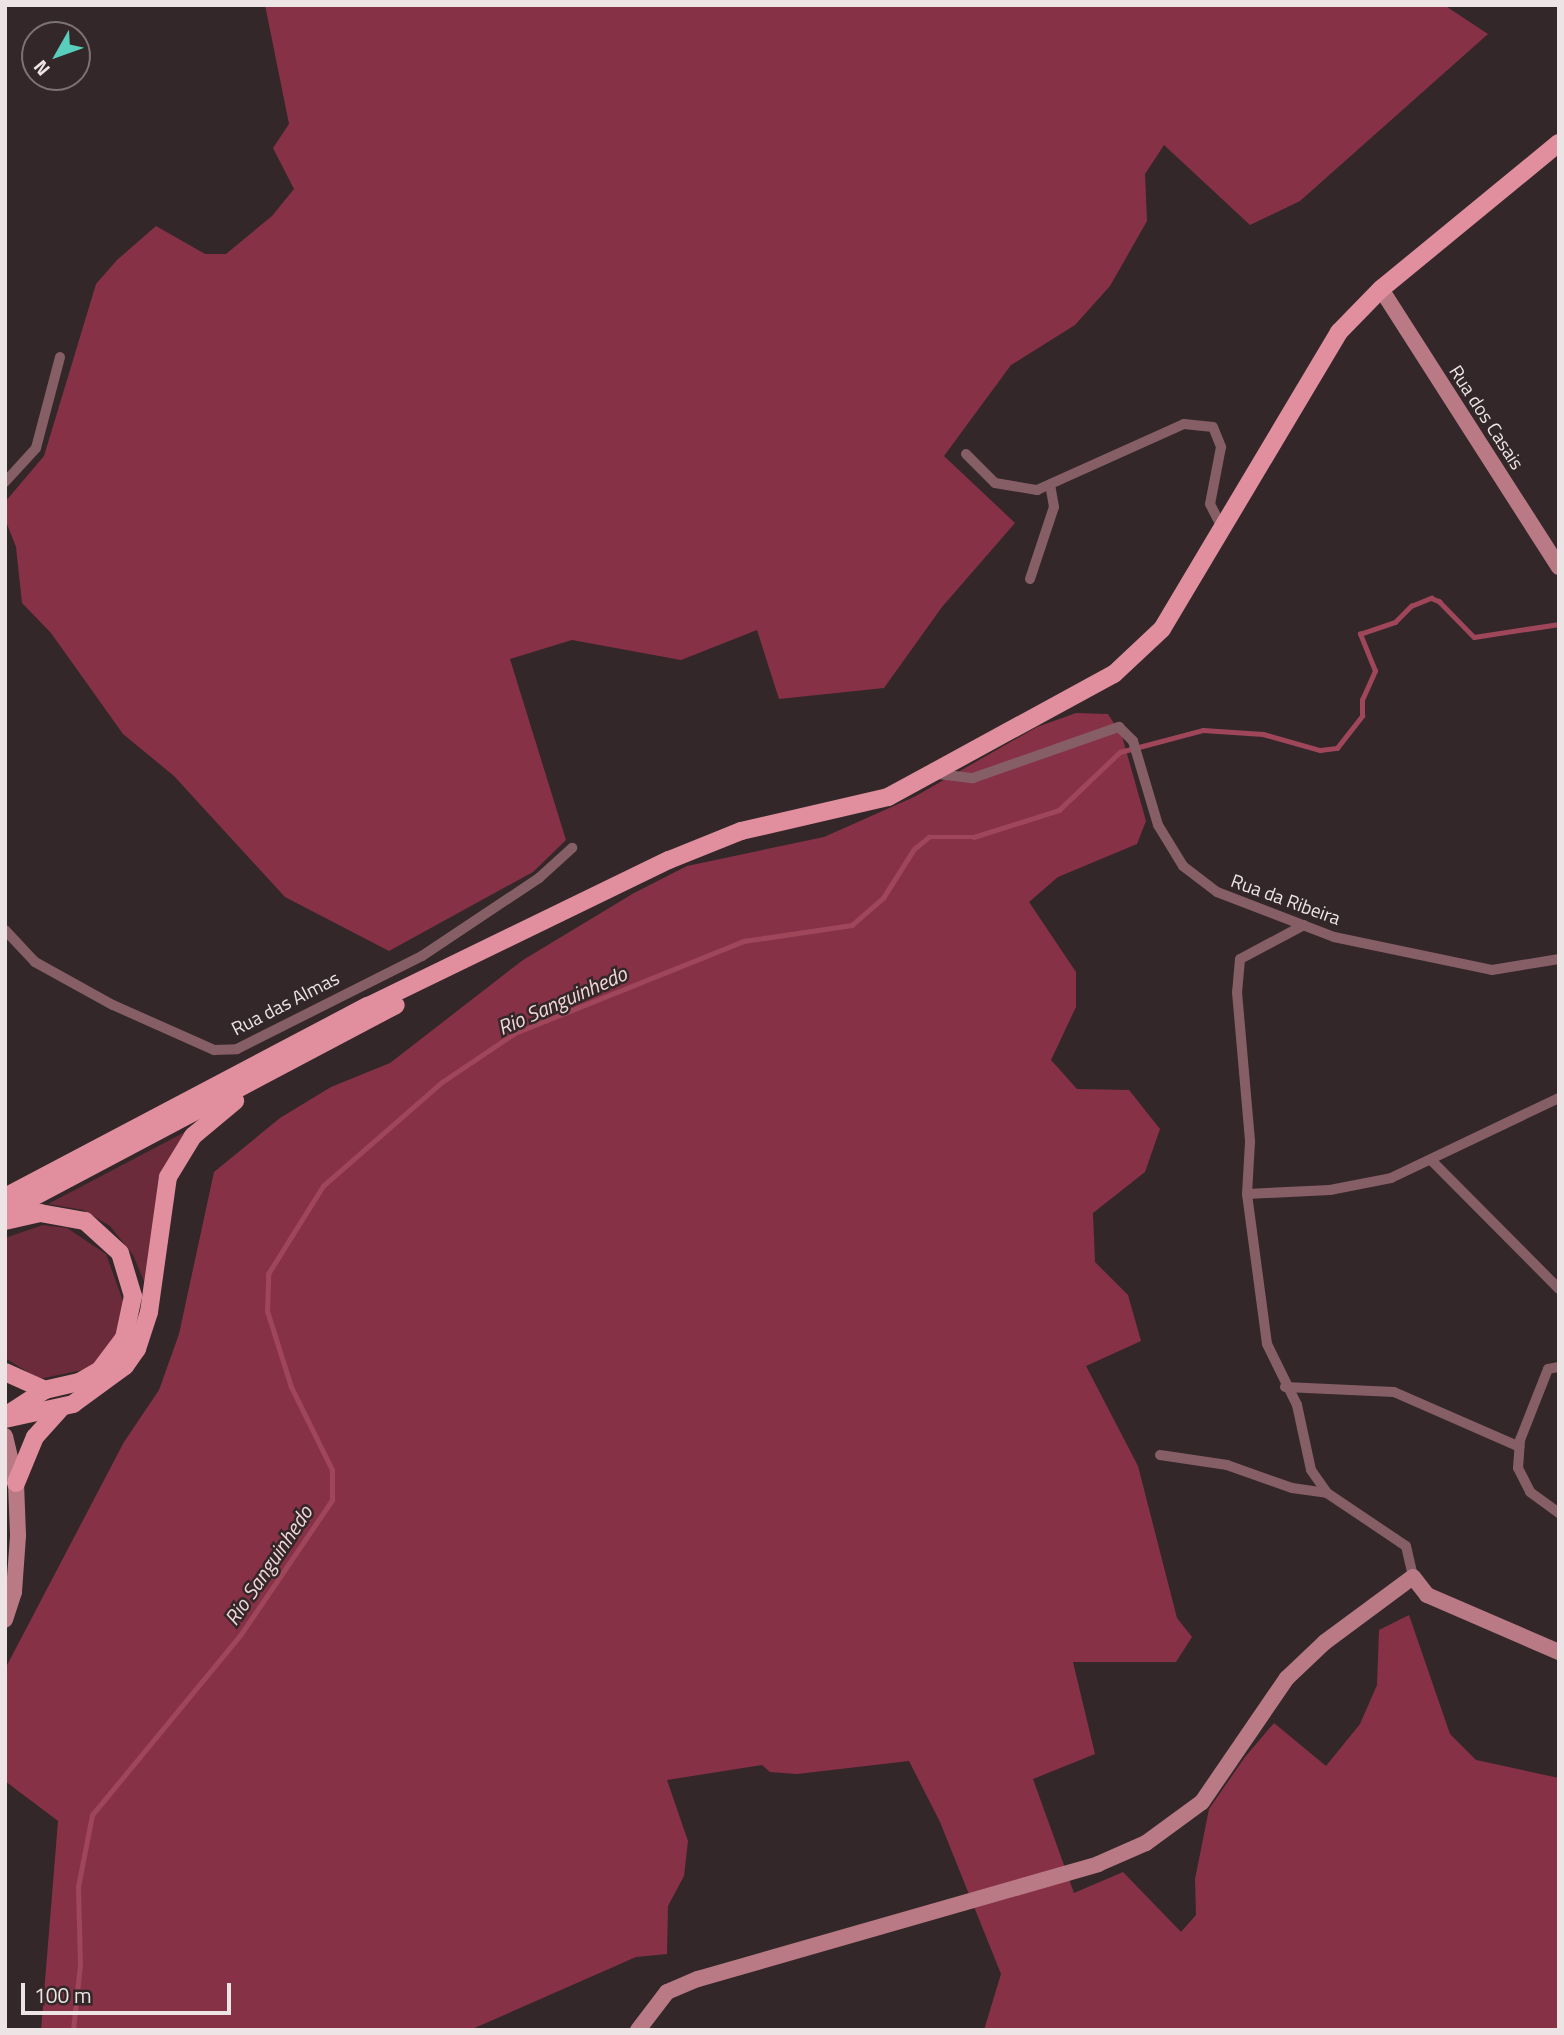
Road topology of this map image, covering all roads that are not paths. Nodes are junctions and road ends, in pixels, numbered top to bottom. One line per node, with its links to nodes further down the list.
1 (1559, 143): 2 (main road)
2 (1381, 289): 7 (main road); 8 (street, Rua dos Casais)
3 (60, 357): 5 (street)
4 (966, 454): 6 (street)
5 (5, 482)
6 (1050, 484): 7 (street); 9 (street)
7 (1222, 528): 10 (main road)
8 (1559, 568)
9 (1030, 579)
10 (938, 774): 12 (street, Rua da Ribeira); 13 (main road)
11 (572, 848): 14 (street, Rua das Almas)
12 (1304, 925): 15 (street, Rua da Ribeira); 19 (street)
13 (533, 929): 16 (main road); 20 (main road)
14 (5, 930)
15 (1559, 960)
16 (326, 1043): 21 (main road); 28 (main road)
17 (1559, 1098): 18 (street)
18 (1431, 1160): 19 (street); 23 (street)
19 (1247, 1194): 26 (street)
20 (5, 1197)
21 (5, 1212)
22 (5, 1221): 27 (main road)
23 (1559, 1289)
24 (1559, 1367): 31 (street)
25 (5, 1372): 27 (main road)
26 (1285, 1387): 31 (street); 34 (street)
27 (45, 1390): 29 (main road)
28 (62, 1407): 29 (main road); 33 (main road)
29 (5, 1418)
30 (5, 1436): 33 (street)
31 (1520, 1447): 35 (street)
32 (1160, 1455): 34 (street)
33 (16, 1483): 37 (street)
34 (1327, 1493): 36 (street)
35 (1559, 1513)
36 (1413, 1577): 38 (street); 39 (street)
37 (5, 1620)
38 (1559, 1652)
39 (638, 2030)

